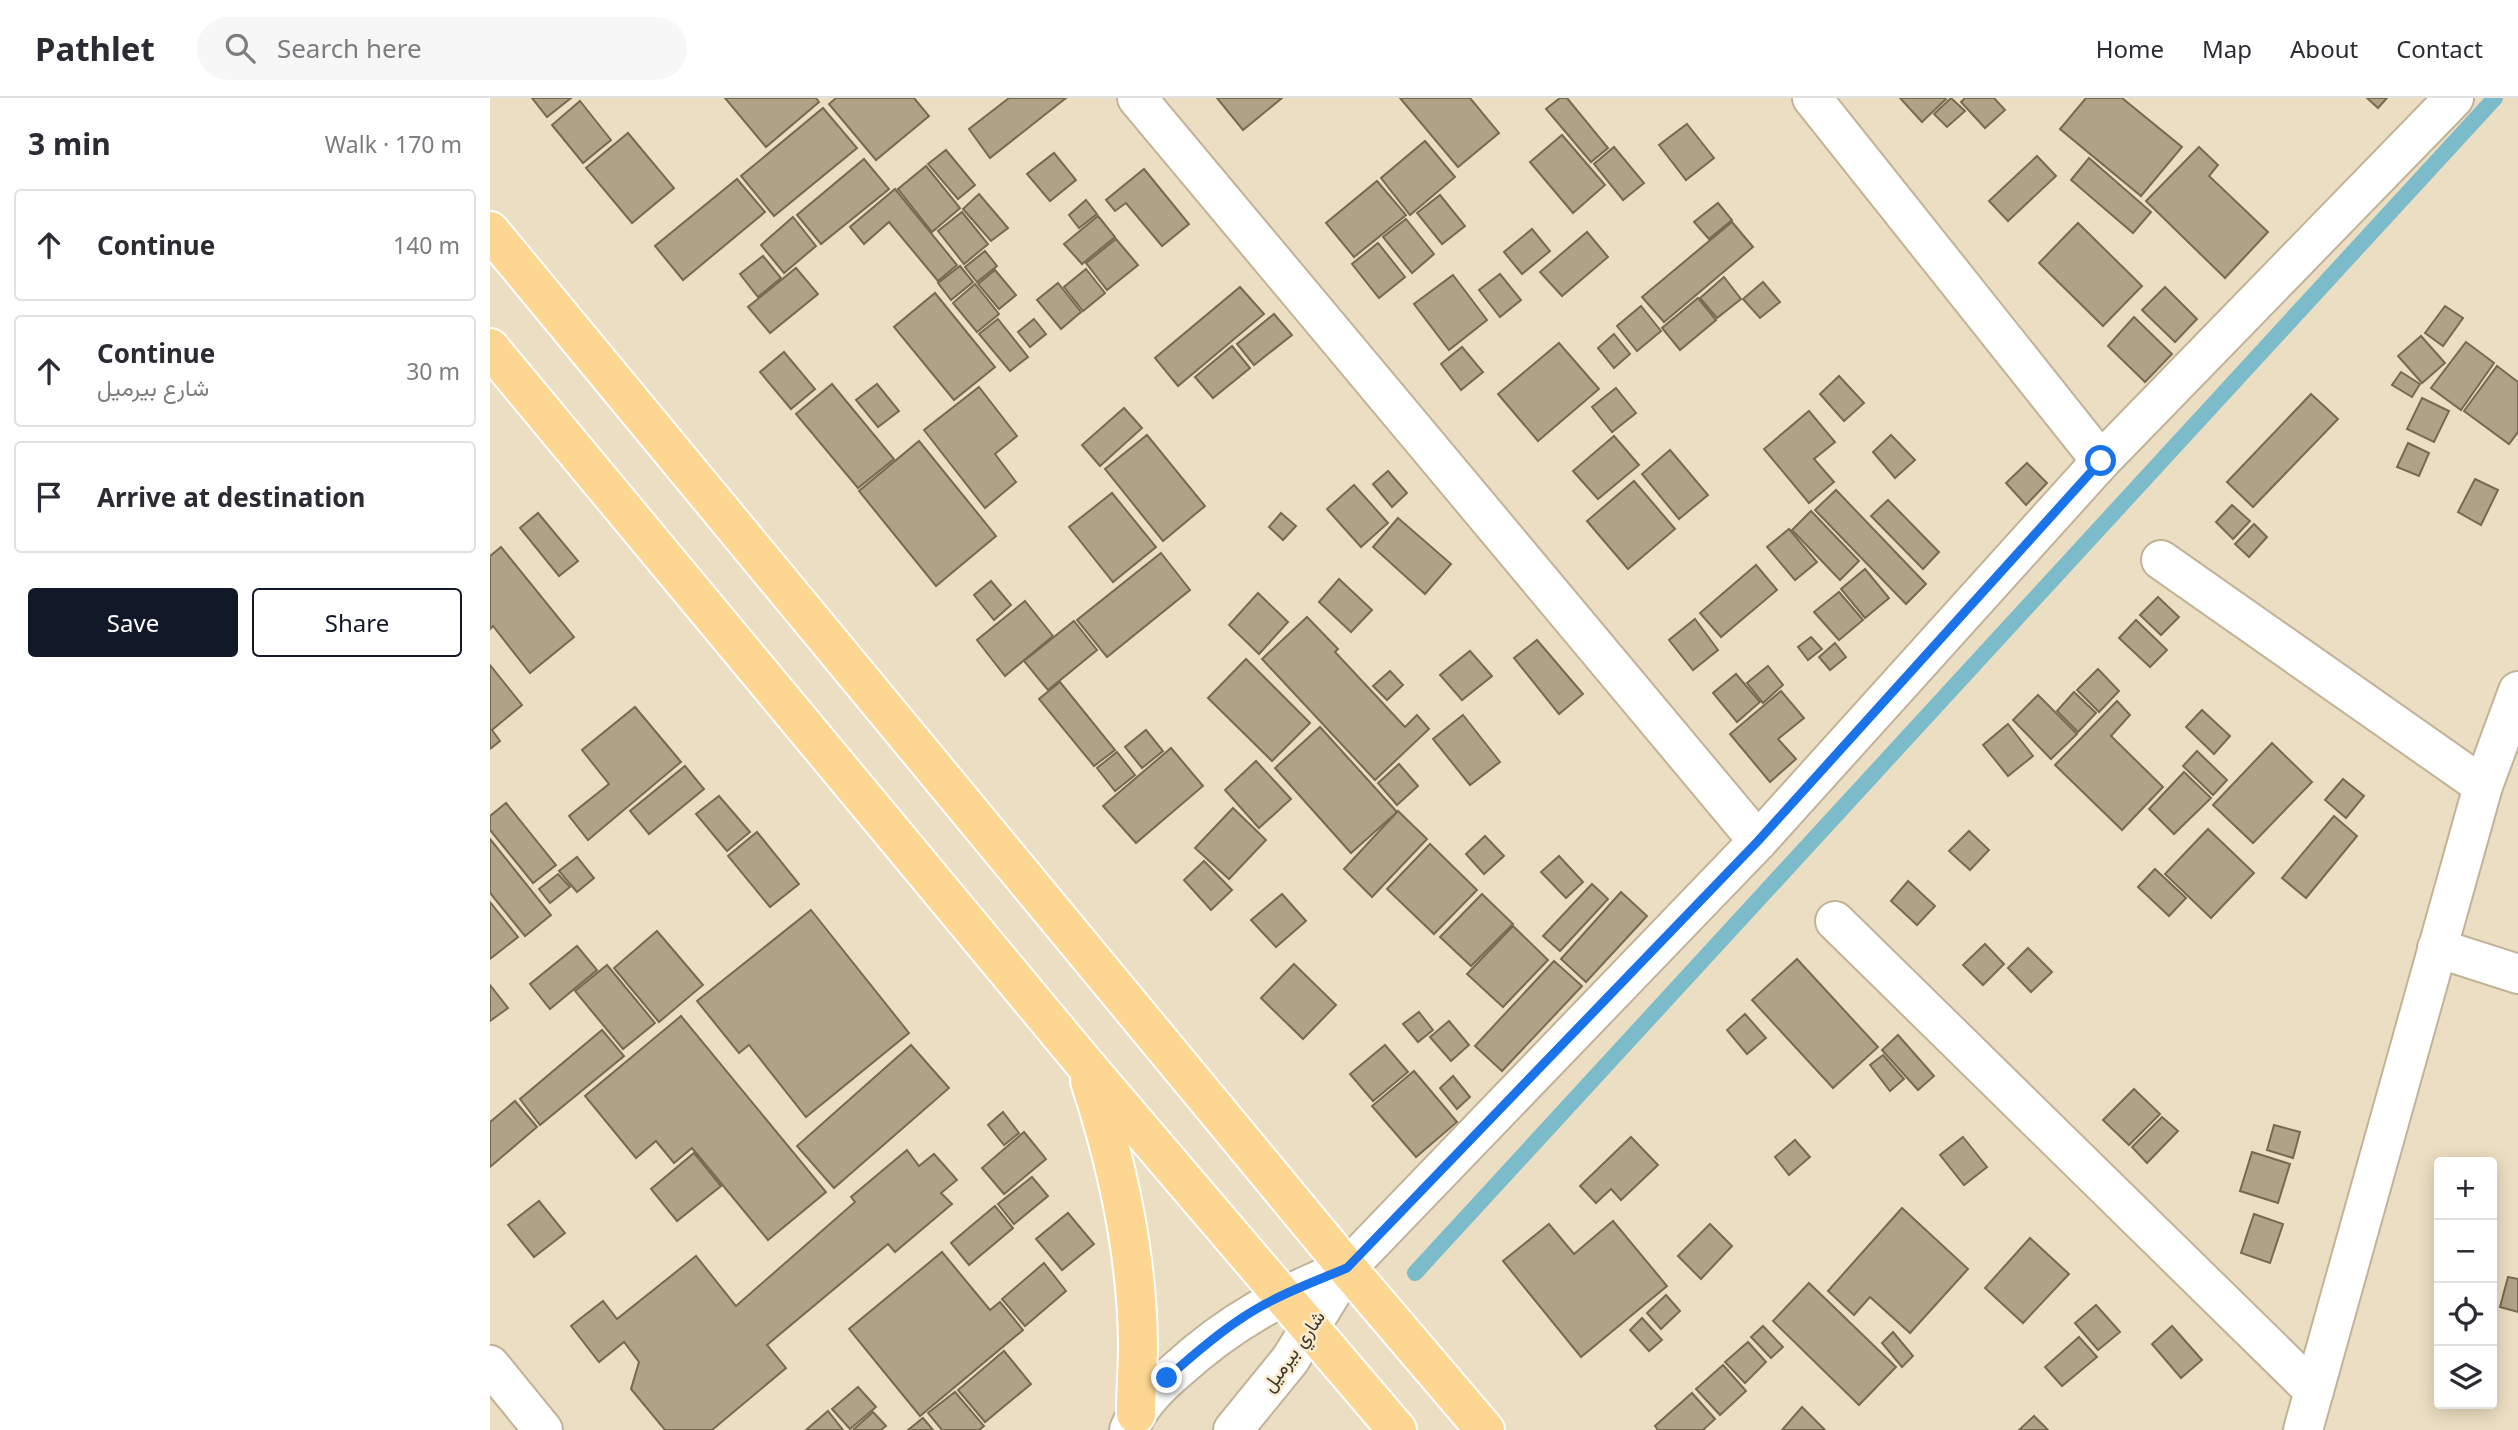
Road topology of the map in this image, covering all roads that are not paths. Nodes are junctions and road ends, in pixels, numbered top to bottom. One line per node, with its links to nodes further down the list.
1 (1137, 98): 10 (street)
2 (1812, 98): 6 (street)
3 (2454, 98): 6 (street)
4 (490, 231): 15 (main road)
5 (490, 348): 14 (main road)
6 (2101, 461): 10 (street)
7 (2161, 560): 9 (street)
8 (2518, 691): 9 (street)
9 (2483, 786): 12 (street)
10 (1758, 841): 15 (street)
11 (1835, 921): 19 (street)
12 (2437, 948): 13 (street); 19 (street)
13 (2518, 974)
14 (1084, 1063): 16 (main road); 20 (main road)
15 (1347, 1268): 16 (street); 17 (street, شاري بيرميل); 24 (main road)
16 (1283, 1295): 17 (main road); 20 (street)
17 (1312, 1328): 21 (main road); 22 (street, شاري بيرميل)
18 (490, 1366): 23 (street)
19 (2314, 1391): 25 (street)
20 (1132, 1422)
21 (1385, 1424)
22 (1245, 1427)
23 (543, 1430)
24 (1485, 1430)
25 (2302, 1430)

